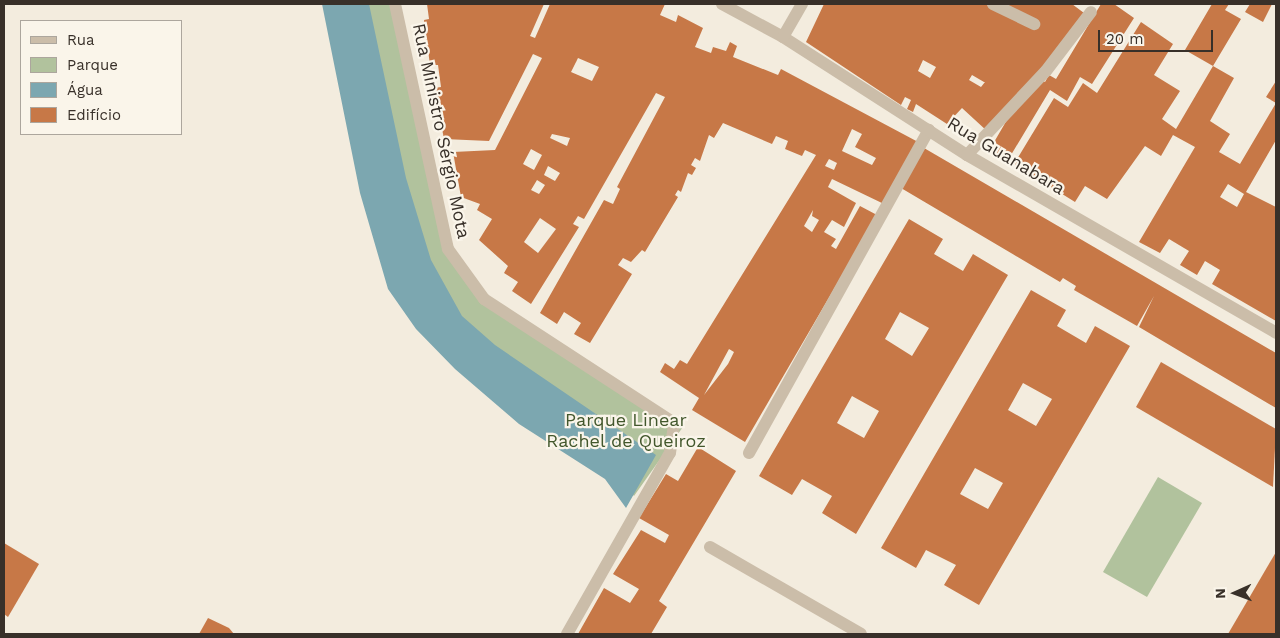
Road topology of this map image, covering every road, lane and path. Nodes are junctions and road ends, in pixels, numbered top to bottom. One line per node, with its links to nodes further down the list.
1 (395, 4): 13 (street, Rua Ministro Sérgio Mota)
2 (722, 4): 7 (street, Rua Guanabara)
3 (802, 4): 7 (street)
4 (993, 4): 6 (street)
5 (1092, 12): 9 (street)
6 (1034, 24)
7 (783, 37): 8 (street, Rua Guanabara)
8 (929, 130): 9 (street, Rua Guanabara); 11 (street)
9 (967, 155): 10 (street, Rua Guanabara)
10 (1276, 333)
11 (749, 453)
12 (710, 547): 14 (street)
13 (567, 634)
14 (862, 634)

